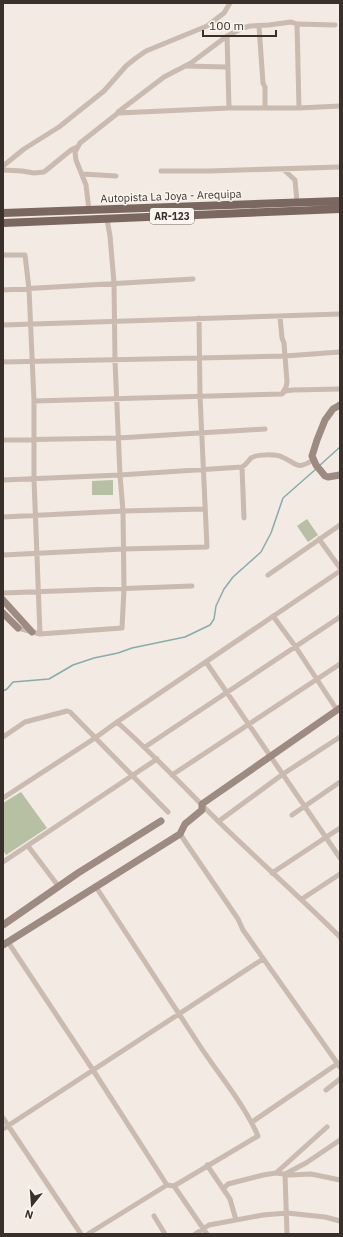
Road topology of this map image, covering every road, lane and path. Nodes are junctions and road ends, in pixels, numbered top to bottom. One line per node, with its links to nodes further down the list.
1 (230, 3): 14 (street)
2 (297, 24): 3 (street); 4 (street); 11 (street)
3 (335, 25)
4 (259, 26): 5 (street); 10 (street)
5 (226, 36): 6 (street); 7 (street)
6 (185, 66): 7 (street); 12 (street)
7 (227, 67): 9 (street)
8 (340, 106): 11 (street)
9 (228, 108): 10 (street); 12 (street)
10 (265, 108): 11 (street)
11 (299, 108)
12 (118, 112): 13 (street)
13 (77, 147): 17 (street); 19 (street)
14 (3, 166)
15 (340, 167): 16 (street)
16 (282, 169): 18 (street); 22 (street)
17 (3, 170)
18 (161, 171)
19 (82, 174): 20 (street); 24 (street)
20 (116, 176)
21 (340, 200): 22 (main road, Autopista La Joya - Arequipa / AR-123)
22 (297, 202): 24 (main road, Autopista La Joya - Arequipa / AR-123)
23 (340, 209): 26 (main road, Autopista La Joya - Arequipa / AR-123)
24 (89, 210): 25 (main road, Autopista La Joya - Arequipa / AR-123)
25 (3, 213)
26 (107, 219): 27 (main road, Autopista La Joya - Arequipa / AR-123); 30 (street)
27 (3, 222)
28 (3, 255): 31 (street)
29 (193, 280): 30 (street)
30 (114, 283): 31 (street); 36 (street)
31 (29, 289): 32 (street); 37 (street)
32 (3, 290)
33 (340, 314): 34 (street)
34 (280, 317): 35 (street); 40 (street)
35 (199, 318): 36 (street); 41 (street)
36 (115, 321): 37 (street); 43 (street)
37 (30, 324): 38 (street); 42 (street)
38 (3, 325)
39 (340, 352): 40 (street)
40 (285, 356): 41 (street); 46 (street)
41 (199, 358): 43 (street); 47 (street)
42 (32, 361): 43 (street); 44 (street); 49 (street)
43 (115, 361): 48 (street)
44 (3, 362)
45 (340, 389): 46 (street)
46 (282, 394): 47 (street)
47 (200, 396): 48 (street); 52 (street)
48 (117, 399): 49 (street); 53 (street)
49 (34, 401): 55 (street)
50 (340, 405): 56 (street)
51 (265, 429): 52 (street)
52 (202, 433): 53 (street); 58 (street)
53 (118, 438): 55 (street); 60 (street)
54 (3, 440): 55 (street)
55 (34, 440): 61 (street)
56 (313, 460): 57 (street); 59 (street)
57 (242, 468): 58 (street); 67 (street)
58 (204, 470): 60 (street); 63 (street)
59 (340, 475)
60 (120, 476): 61 (street); 64 (street)
61 (34, 479): 62 (street); 65 (street)
62 (3, 480)
63 (205, 509): 64 (street); 70 (street)
64 (123, 511): 65 (street); 70 (street)
65 (36, 514): 66 (street); 71 (street)
66 (3, 517)
67 (244, 518)
68 (340, 525): 69 (street)
69 (319, 539): 73 (street); 75 (street)
70 (123, 549): 71 (street); 77 (street)
71 (38, 553): 72 (street); 78 (street)
72 (3, 555)
73 (340, 568)
74 (340, 572): 82 (street)
75 (268, 575)
76 (192, 586): 77 (street)
77 (124, 589): 78 (street); 86 (street)
78 (39, 591): 79 (street); 86 (street)
79 (3, 593)
80 (3, 600): 85 (street)
81 (4, 616): 84 (street)
82 (273, 616): 87 (street); 88 (street)
83 (340, 617): 87 (street)
84 (18, 628): 85 (street)
85 (32, 632): 86 (street)
86 (40, 634)
87 (295, 646): 90 (street); 91 (street)
88 (206, 662): 91 (street); 93 (street)
89 (340, 664): 90 (street)
90 (316, 680): 92 (street); 94 (street)
91 (227, 693): 94 (street); 98 (street)
92 (338, 709): 99 (street)
93 (117, 722): 97 (street); 98 (street)
94 (248, 725): 99 (street); 102 (street)
95 (3, 737): 97 (street)
96 (340, 737): 101 (street)
97 (95, 738): 103 (street); 105 (street)
98 (145, 747): 100 (street)
99 (270, 756): 101 (street); 106 (street)
100 (158, 759): 102 (street); 103 (street)
101 (283, 774): 107 (street); 111 (street)
102 (172, 775): 106 (street)
103 (132, 776): 108 (street); 115 (street)
104 (340, 782): 107 (street)
105 (3, 798)
106 (202, 804): 111 (street); 113 (street)
107 (304, 806): 109 (street); 114 (street)
108 (168, 812)
109 (292, 815)
110 (161, 821): 120 (street)
111 (219, 821): 118 (street)
112 (340, 828): 114 (street)
113 (180, 834): 121 (street); 126 (street)
114 (326, 838): 116 (street); 118 (street)
115 (28, 846): 117 (street); 120 (street)
116 (340, 858)
117 (3, 862)
118 (272, 873): 122 (street)
119 (340, 874): 122 (street)
120 (59, 887): 123 (street)
121 (96, 887): 125 (street); 127 (street)
122 (302, 899): 124 (street)
123 (3, 925)
124 (340, 937)
125 (5, 944): 129 (street)
126 (263, 958): 127 (street); 128 (street)
127 (179, 1013): 129 (street); 133 (street)
128 (339, 1066): 133 (street)
129 (93, 1070): 134 (street); 142 (street)
130 (340, 1079): 131 (street)
131 (326, 1090)
132 (3, 1118): 134 (street)
133 (252, 1122): 138 (street)
134 (9, 1126): 136 (street); 150 (street)
135 (327, 1126): 139 (street)
136 (3, 1129)
137 (340, 1140): 140 (street)
138 (207, 1165): 143 (street); 144 (street)
139 (276, 1173): 140 (street); 144 (street)
140 (285, 1174): 141 (street); 145 (street)
141 (340, 1180)
142 (167, 1185): 143 (street); 151 (street)
143 (174, 1186): 149 (street)
144 (224, 1188): 147 (street)
145 (286, 1213): 147 (street); 148 (street); 155 (street)
146 (154, 1216): 152 (street)
147 (236, 1220): 149 (street)
148 (340, 1221)
149 (203, 1229): 153 (street); 154 (street)
150 (81, 1234)
151 (88, 1234)
152 (165, 1234)
153 (196, 1234)
154 (207, 1234)
155 (287, 1234)

